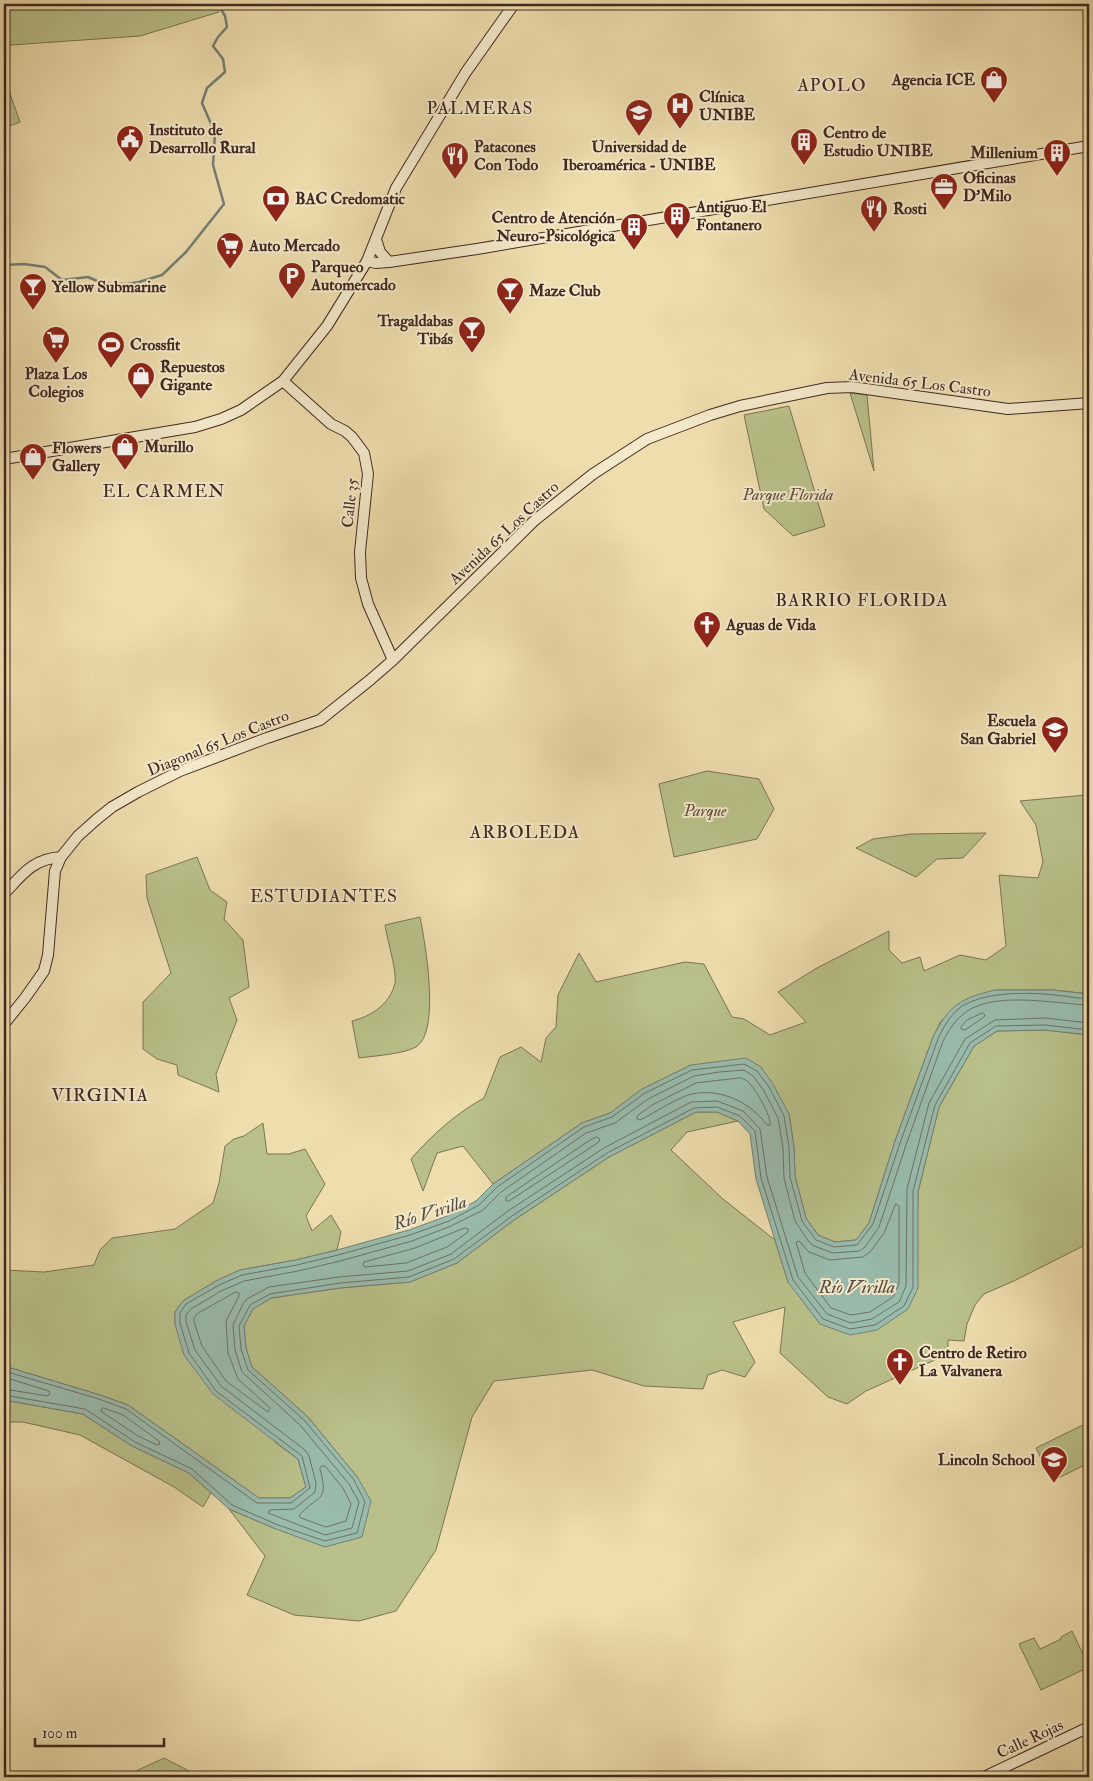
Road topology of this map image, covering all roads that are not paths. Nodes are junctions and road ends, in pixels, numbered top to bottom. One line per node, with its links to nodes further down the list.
1 (514, 4): 3 (main road)
2 (1089, 146): 5 (main road)
3 (376, 239): 4 (main road); 5 (main road)
4 (367, 261): 5 (main road); 6 (main road)
5 (389, 262)
6 (283, 382): 8 (main road); 9 (main road, Calle 35)
7 (1089, 403): 9 (main road, Avenida 65 Los Castro)
8 (4, 459)
9 (393, 660): 10 (main road, Avenida 65 Los Castro)
10 (320, 720): 11 (main road, Diagonal 65 Los Castro)
11 (61, 857): 12 (main road); 13 (main road)
12 (4, 894)
13 (4, 1024)
14 (1089, 1728): 15 (main road, Calle Rojas)
15 (984, 1777)

